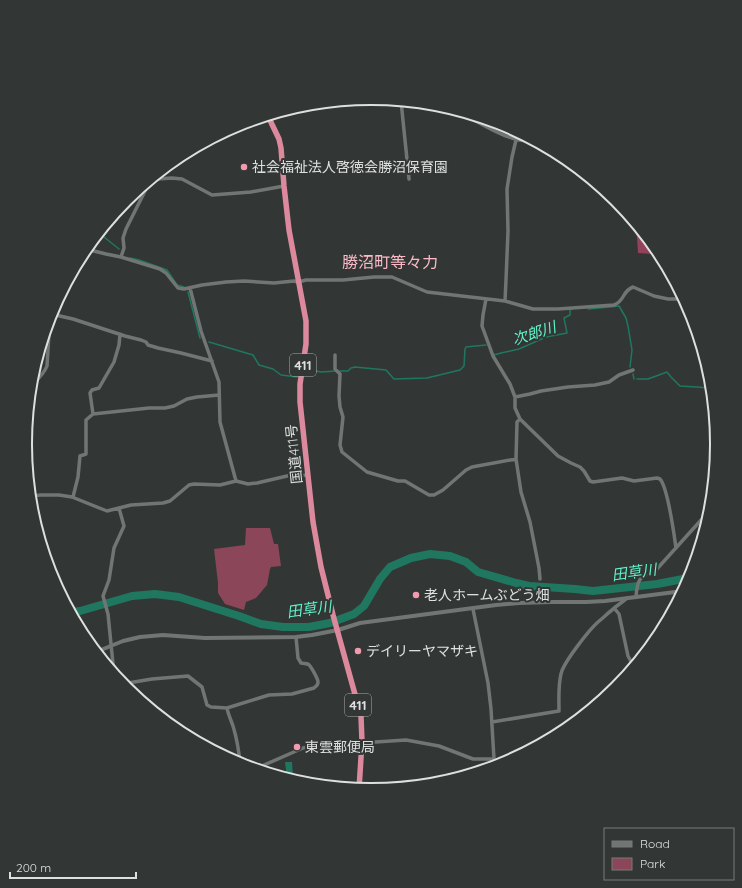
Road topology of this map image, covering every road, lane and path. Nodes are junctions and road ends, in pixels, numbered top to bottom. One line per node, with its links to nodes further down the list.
1 (402, 107): 7 (street)
2 (270, 121): 8 (highway, 国道411号 / 411)
3 (476, 122): 4 (street)
4 (516, 140): 5 (street); 16 (street)
5 (524, 142)
6 (160, 179): 8 (street)
7 (410, 179)
8 (284, 186): 12 (highway, 国道411号 / 411)
9 (145, 191): 11 (street)
10 (93, 251): 11 (street)
11 (121, 257): 13 (street)
12 (298, 282): 13 (street); 14 (street); 29 (highway, 国道411号 / 411)
13 (190, 288): 21 (street)
14 (486, 299): 16 (street); 25 (street)
15 (677, 299): 16 (street)
16 (504, 301)
17 (57, 315): 18 (street)
18 (120, 334): 21 (street); 26 (street)
19 (49, 340): 23 (street)
20 (335, 355): 28 (street)
21 (212, 361): 24 (street)
22 (633, 370): 25 (street)
23 (39, 378)
24 (219, 395): 26 (street); 30 (street)
25 (515, 396): 27 (street)
26 (93, 414): 32 (street)
27 (520, 419): 28 (street); 35 (street)
28 (516, 459): 36 (street)
29 (308, 475): 30 (street); 42 (highway, 国道411号 / 411)
30 (236, 481): 33 (street)
31 (36, 495): 32 (street)
32 (73, 498): 33 (street)
33 (119, 508): 44 (street)
34 (701, 521): 35 (street)
35 (676, 548): 38 (street)
36 (540, 579)
37 (676, 592): 38 (street)
38 (636, 597): 39 (street)
39 (627, 598): 40 (street); 41 (street)
40 (614, 608): 46 (street); 50 (street)
41 (473, 609): 42 (street); 50 (street)
42 (338, 630): 43 (street); 51 (highway, 国道411号 / 411)
43 (296, 637): 44 (street); 49 (street)
44 (111, 645): 45 (street); 47 (street)
45 (102, 649)
46 (631, 662)
47 (113, 664)
48 (130, 683): 49 (street)
49 (227, 708): 52 (street)
50 (492, 722): 53 (street)
51 (362, 742): 53 (street); 54 (street); 55 (highway, 国道411号 / 411)
52 (239, 756)
53 (494, 759)
54 (263, 765)
55 (359, 782)

